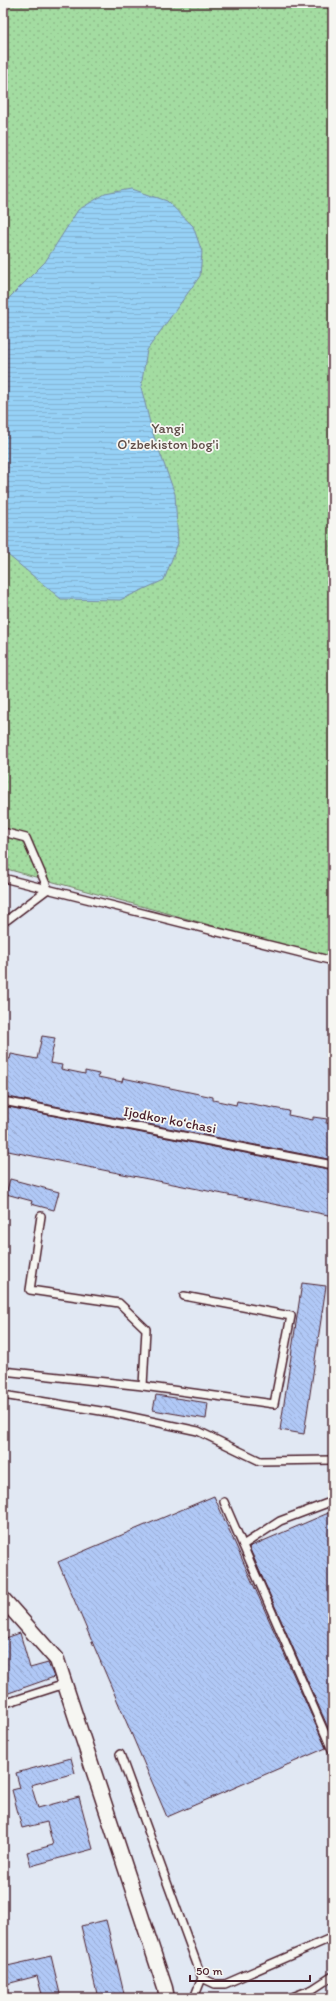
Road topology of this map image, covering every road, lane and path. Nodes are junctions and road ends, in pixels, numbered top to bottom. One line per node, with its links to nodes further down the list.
1 (3, 832): 3 (lane)
2 (3, 878): 3 (lane)
3 (48, 890): 4 (lane); 5 (lane)
4 (3, 919)
5 (333, 961)
6 (3, 1101): 7 (lane, Ijodkor koʻchasi)
7 (333, 1165)
8 (41, 1216): 11 (lane)
9 (184, 1296): 11 (lane)
10 (3, 1371): 11 (lane)
11 (144, 1386)
12 (3, 1395): 13 (lane)
13 (333, 1460)
14 (333, 1501): 16 (lane)
15 (224, 1502): 16 (lane)
16 (243, 1545): 20 (lane)
17 (3, 1599): 18 (street)
18 (65, 1684): 19 (lane); 25 (street)
19 (3, 1704)
20 (333, 1752)
21 (120, 1754): 24 (lane)
22 (333, 1937): 24 (lane)
23 (333, 1976): 27 (lane)
24 (202, 1978): 26 (lane)
25 (167, 1998)
26 (194, 1998)
27 (290, 1998)

